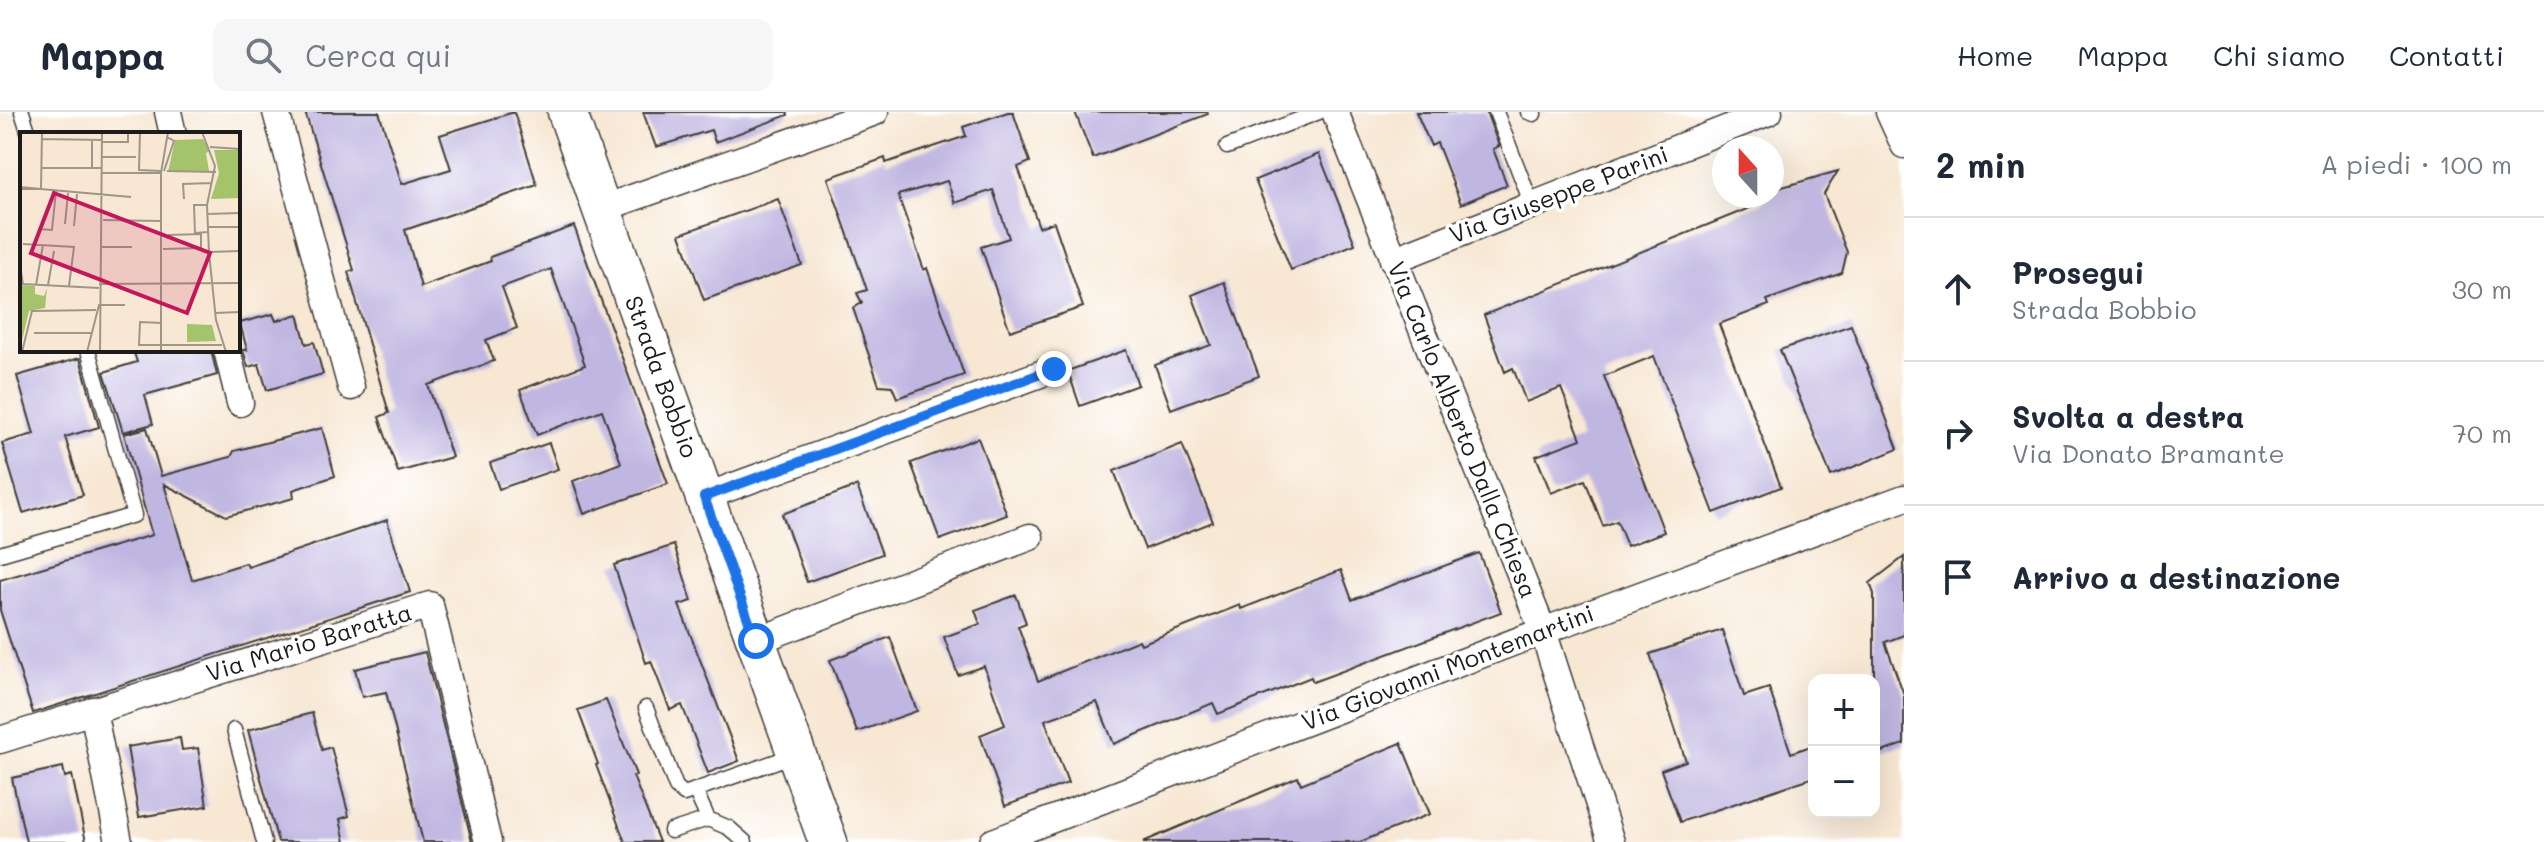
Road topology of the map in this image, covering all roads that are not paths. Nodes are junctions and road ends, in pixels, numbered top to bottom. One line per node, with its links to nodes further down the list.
1 (22, 112): 11 (lane)
2 (168, 112): 12 (street)
3 (276, 112): 21 (street)
4 (567, 112): 16 (main road, Strada Bobbio)
5 (875, 112): 16 (street)
6 (1319, 112): 14 (lane)
7 (1335, 112): 17 (street, Via Carlo Alberto Dalla Chiesa)
8 (1496, 112): 15 (lane)
9 (1769, 112): 15 (street, Via Giuseppe Parini)
10 (1889, 112): 13 (street)
11 (28, 132)
12 (173, 132)
13 (1904, 145)
14 (1227, 147)
15 (1532, 205): 17 (street, Via Giuseppe Parini)
16 (601, 209): 23 (main road, Strada Bobbio)
17 (1393, 260): 27 (street, Via Carlo Alberto Dalla Chiesa)
18 (89, 352): 26 (lane)
19 (227, 352): 22 (street)
20 (1054, 369): 23 (street)
21 (351, 387)
22 (240, 403)
23 (704, 497): 28 (main road, Strada Bobbio)
24 (1904, 498): 27 (street, Via Giovanni Montemartini)
25 (1030, 537): 28 (street)
26 (0, 554)
27 (1543, 631): 42 (street, Via Giovanni Montemartini); 43 (street, Via Carlo Alberto Dalla Chiesa)
28 (756, 641): 33 (main road, Strada Bobbio)
29 (646, 708): 34 (lane)
30 (93, 710): 32 (street, Via Mario Baratta); 37 (street); 39 (street, Via Mario Baratta)
31 (234, 730): 38 (lane)
32 (0, 740)
33 (797, 754): 34 (lane); 41 (main road, Strada Bobbio)
34 (695, 790): 35 (lane)
35 (708, 819): 36 (lane); 40 (lane)
36 (671, 831)
37 (119, 842)
38 (264, 842)
39 (488, 842)
40 (745, 842)
41 (828, 842)
42 (993, 842)
43 (1611, 842)

